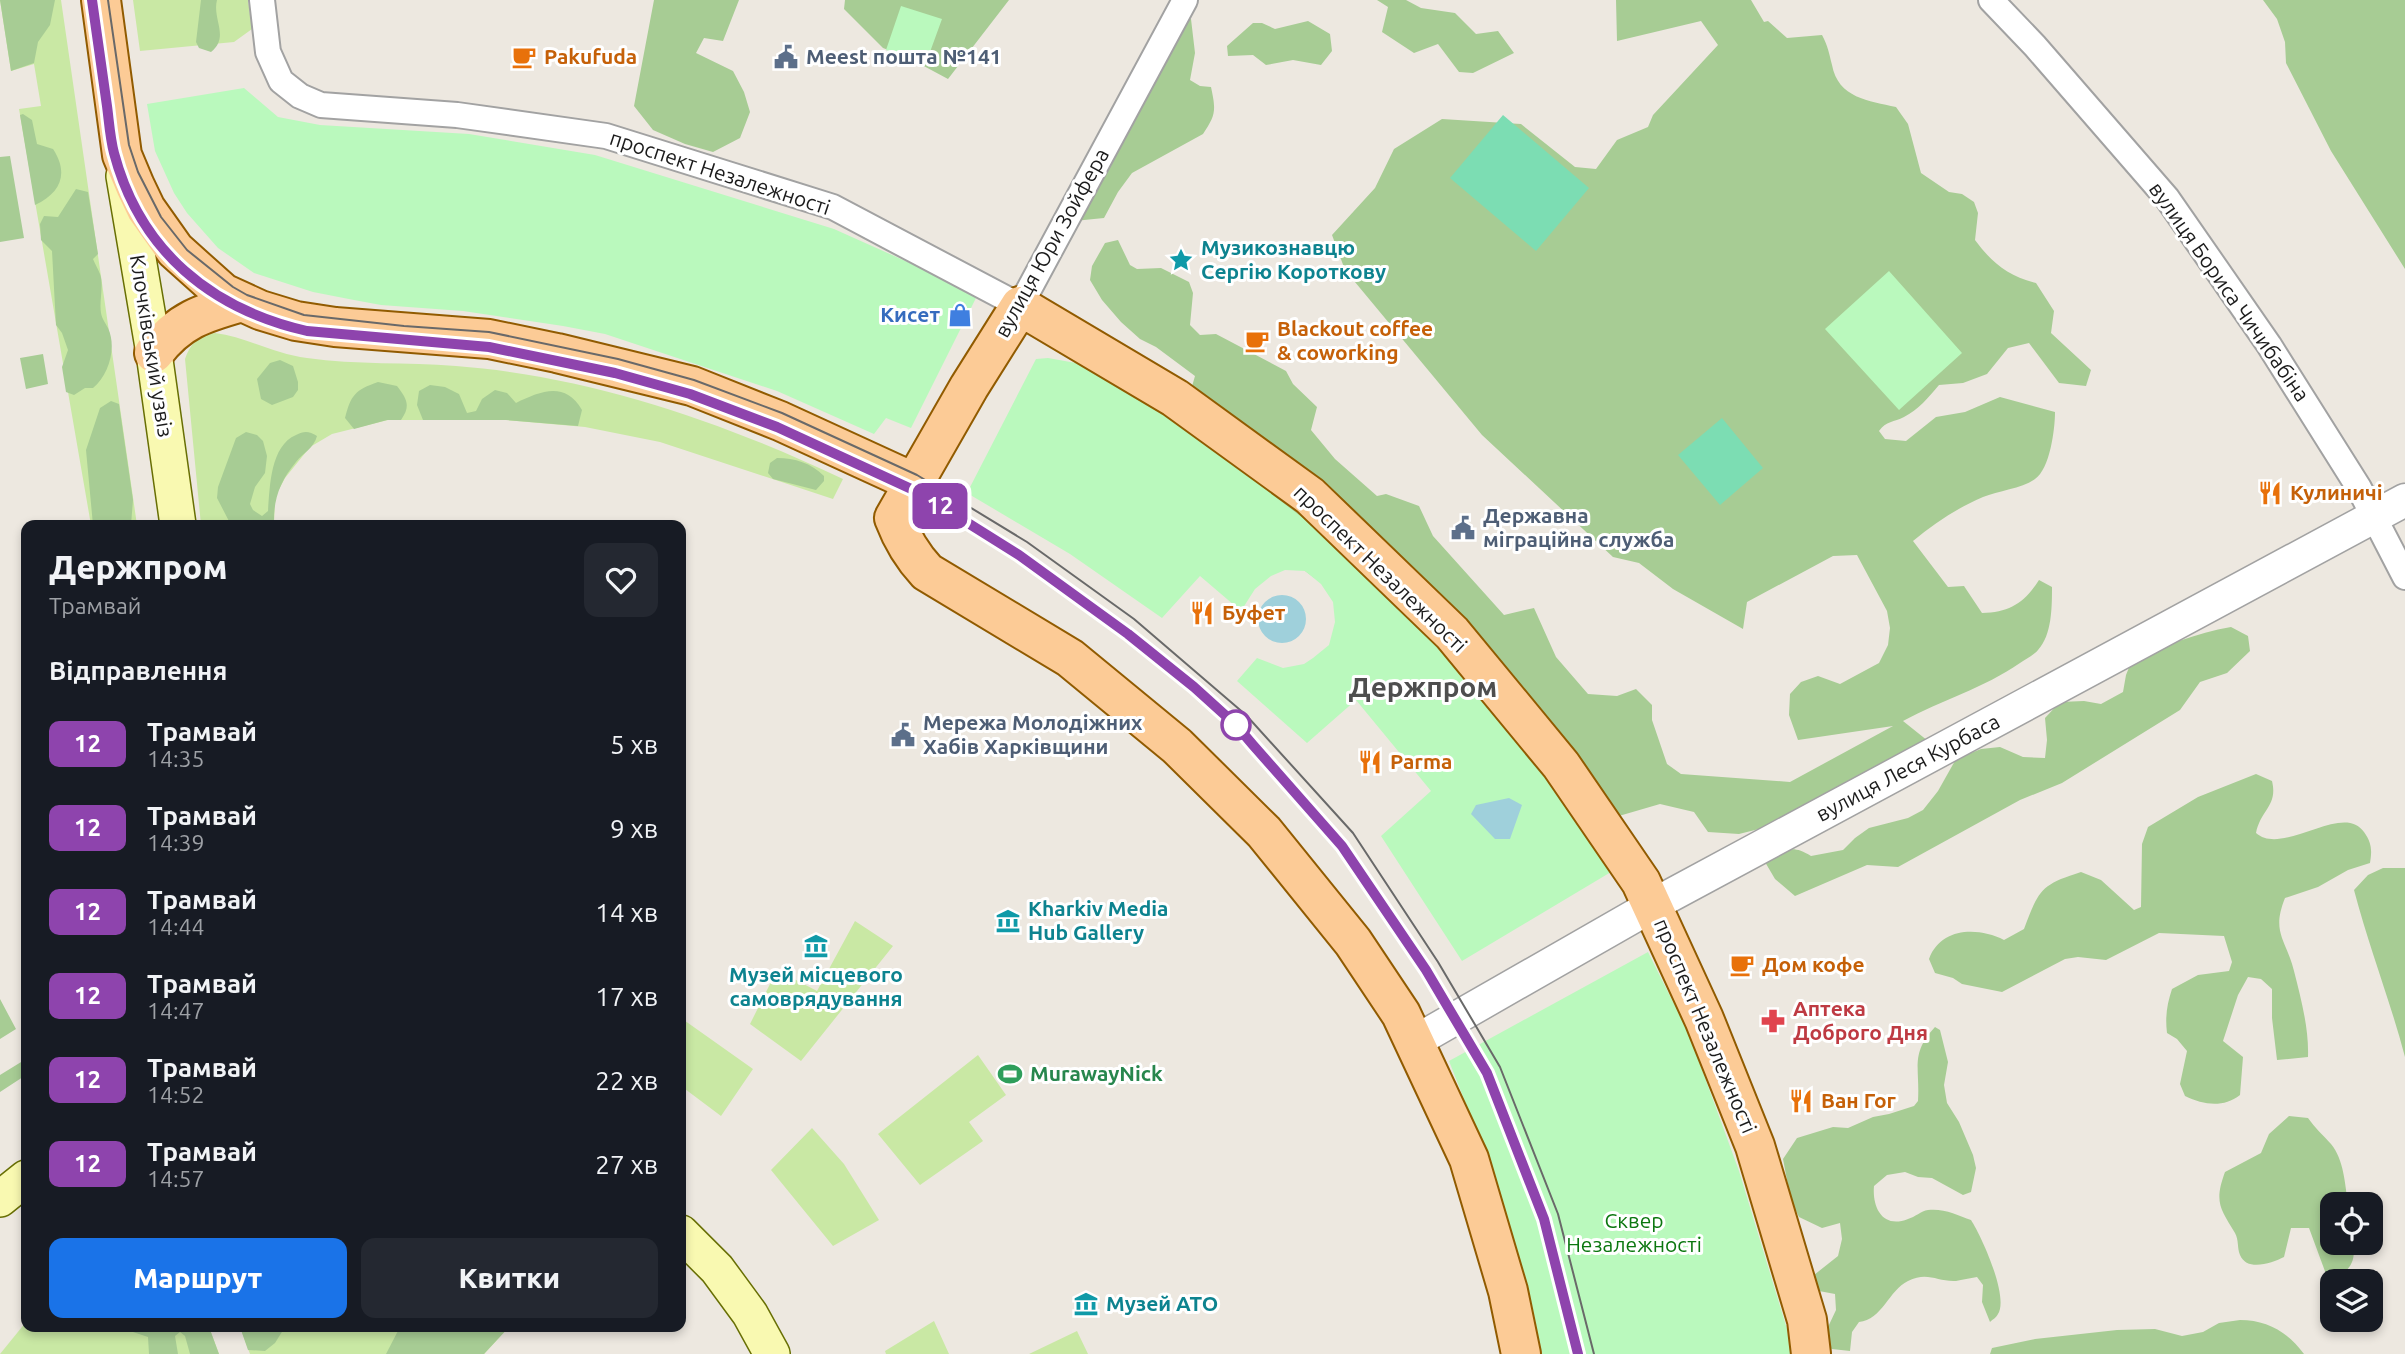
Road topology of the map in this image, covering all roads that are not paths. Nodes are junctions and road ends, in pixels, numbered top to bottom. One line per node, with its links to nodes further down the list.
1 (101, 0): 5 (main road, Клочківський узвіз)
2 (262, 0): 7 (street, проспект Незалежності)
3 (1185, 0): 7 (street, вулиця Юри Зойфера)
4 (1991, 0): 11 (street, вулиця Бориса Чичибабіна)
5 (122, 155): 6 (main road); 8 (main road, Клочківський узвіз)
6 (242, 302): 8 (main road); 9 (main road)
7 (1020, 306): 9 (main road, вулиця Юри Зойфера); 14 (main road, проспект Незалежності)
8 (154, 353): 12 (main road, Клочківський узвіз)
9 (913, 482): 15 (main road)
10 (2405, 500): 11 (street, вулиця Леся Курбаса)
11 (2375, 516): 13 (street, вулиця Бориса Чичибабіна); 14 (street, вулиця Леся Курбаса)
12 (177, 520)
13 (2405, 577)
14 (1654, 905): 15 (street, вулиця Леся Курбаса); 21 (main road, проспект Незалежності)
15 (1414, 1041): 20 (main road)
16 (21, 1182): 17 (main road)
17 (0, 1199)
18 (686, 1238): 19 (main road)
19 (772, 1354)
20 (1521, 1354)
21 (1811, 1354)

